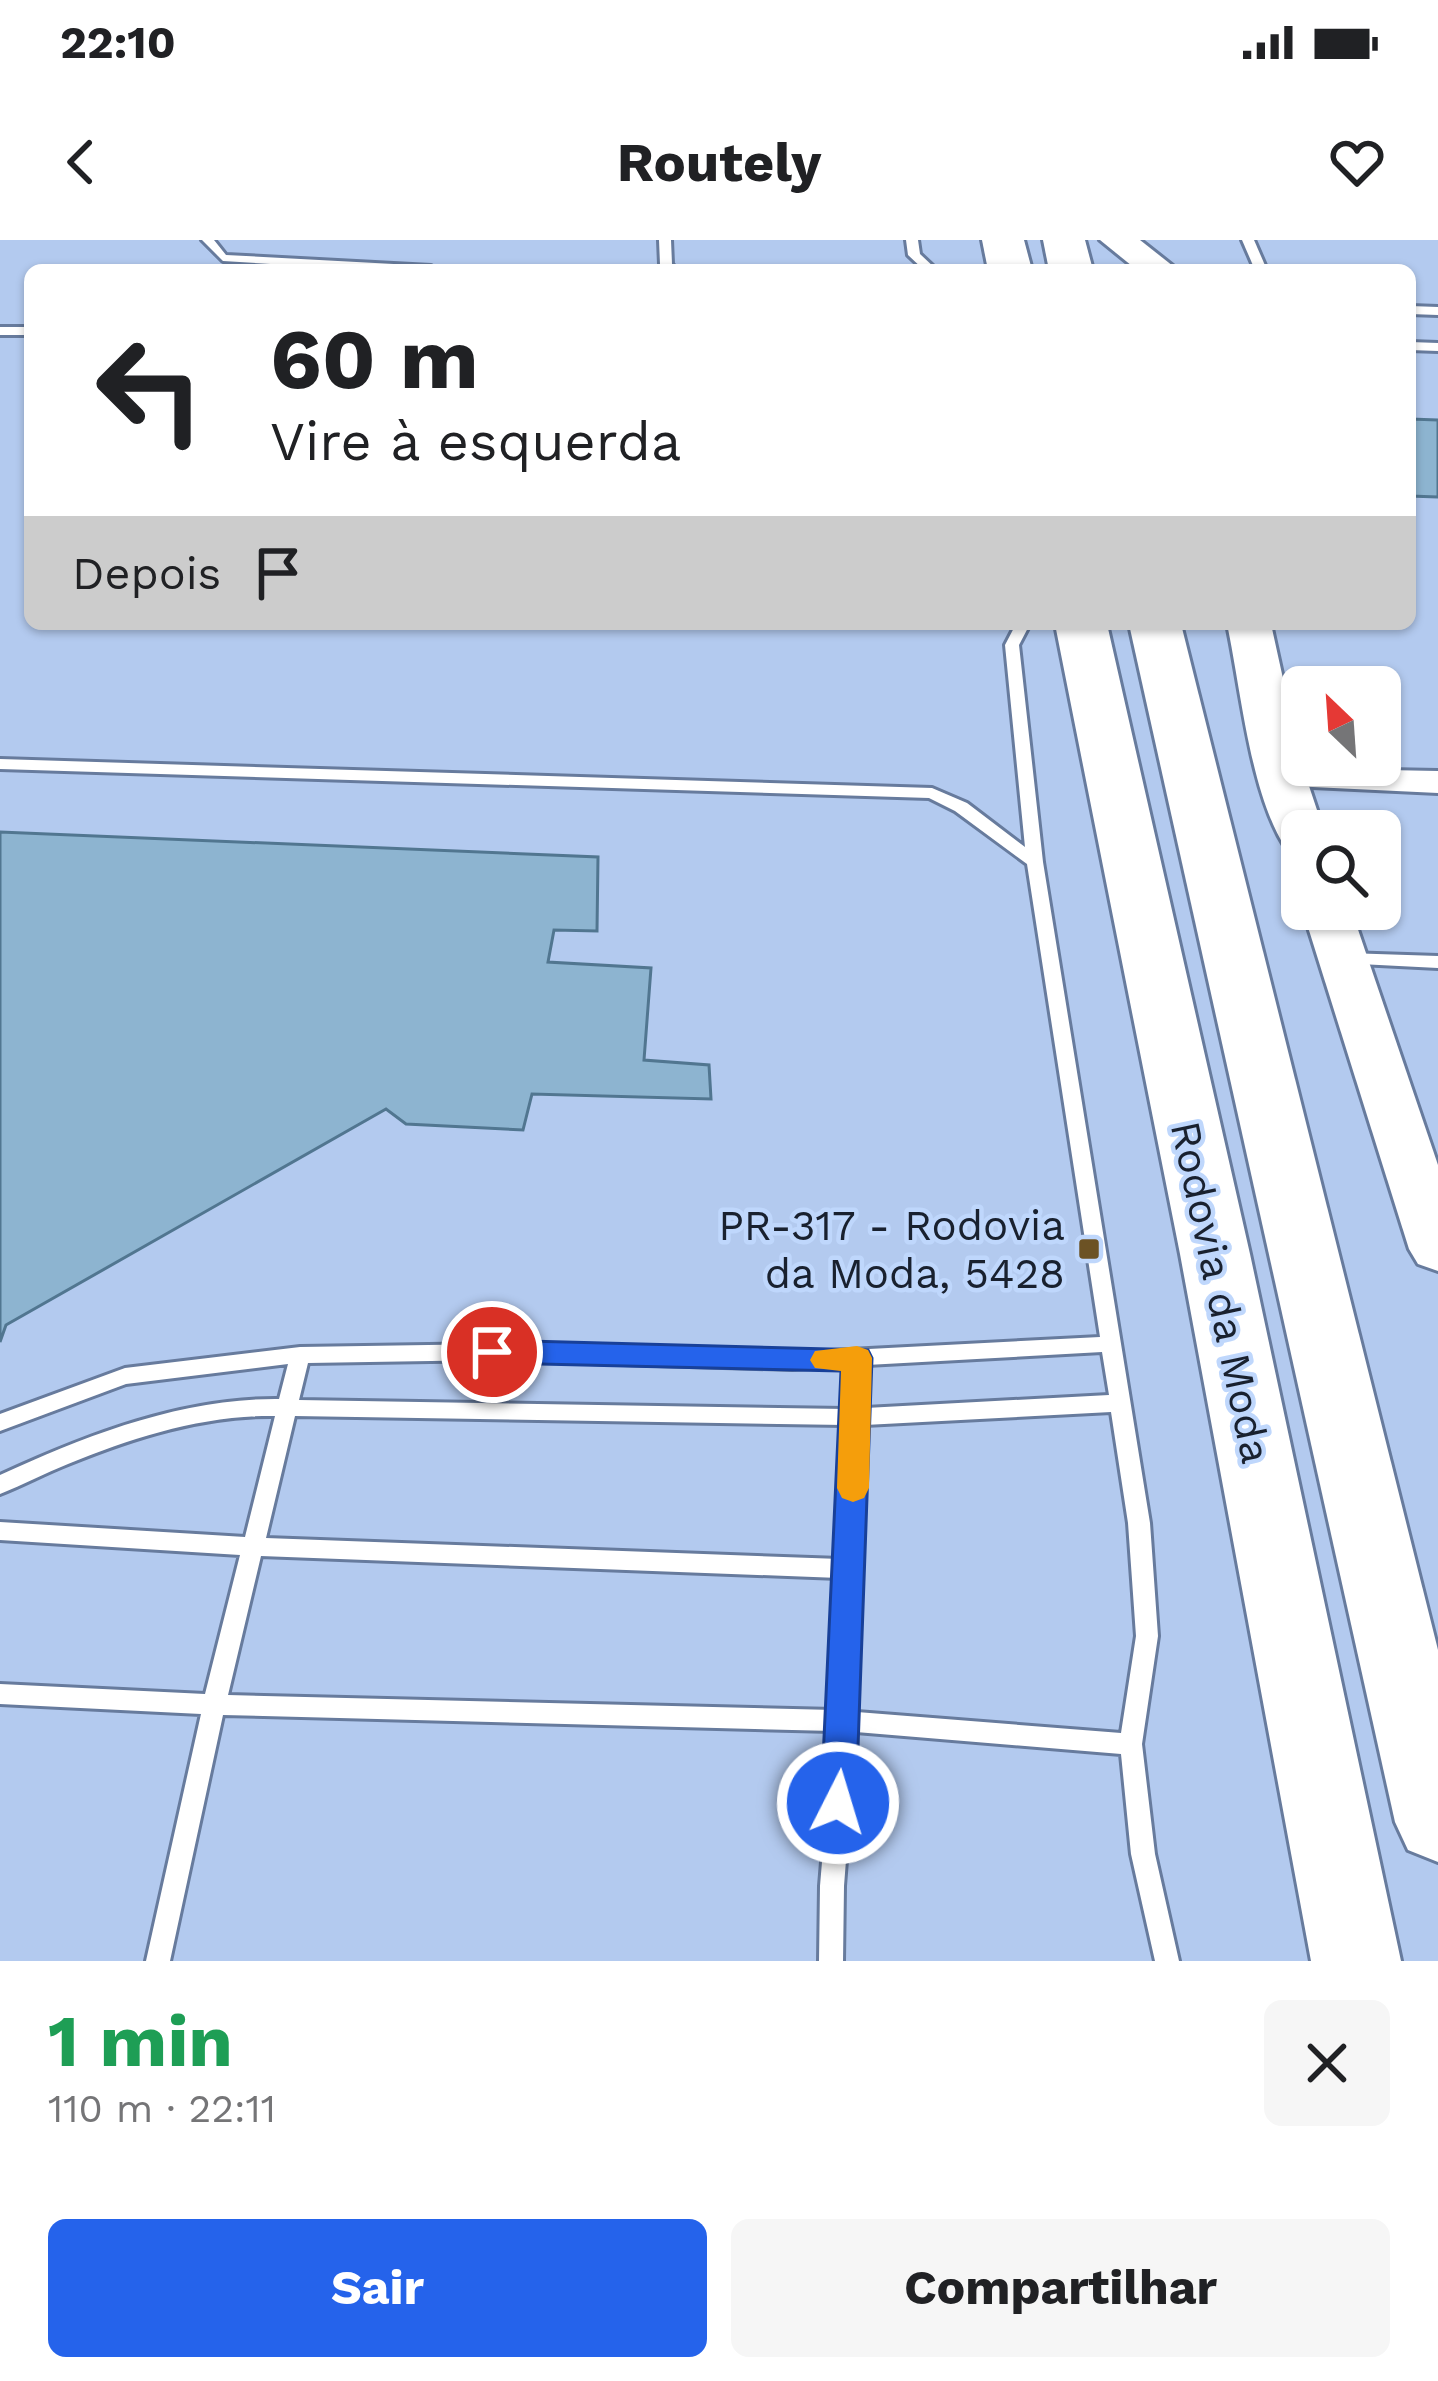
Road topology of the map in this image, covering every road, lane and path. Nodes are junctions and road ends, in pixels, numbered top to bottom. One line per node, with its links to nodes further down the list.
1 (208, 240): 3 (lane)
2 (1117, 240): 4 (street)
3 (327, 264)
4 (1151, 264)
5 (1020, 630): 13 (lane)
6 (1082, 630): 36 (highway, Rodovia da Moda)
7 (1156, 630): 32 (highway, Rodovia da Moda)
8 (1250, 630): 10 (street)
9 (0, 764): 13 (lane)
10 (1281, 769)
11 (1401, 781): 12 (street)
12 (1438, 782)
13 (1035, 862): 17 (lane)
14 (1333, 934): 15 (lane); 16 (street)
15 (1438, 962)
16 (1438, 1249)
17 (1109, 1344): 19 (lane); 20 (lane)
18 (301, 1355): 19 (lane); 21 (lane); 23 (lane)
19 (857, 1358): 22 (lane)
20 (1118, 1402): 22 (lane); 31 (lane)
21 (288, 1408): 22 (lane); 24 (lane); 26 (lane)
22 (854, 1417): 27 (lane)
23 (0, 1423)
24 (0, 1485)
25 (0, 1531): 26 (lane)
26 (255, 1547): 27 (lane); 29 (lane)
27 (851, 1569): 30 (lane)
28 (0, 1694): 29 (lane)
29 (214, 1705): 30 (lane); 33 (lane)
30 (845, 1721): 31 (lane); 34 (lane)
31 (1131, 1744): 35 (lane)
32 (1438, 1822)
33 (158, 1961)
34 (831, 1961)
35 (1167, 1961)
36 (1356, 1961)

